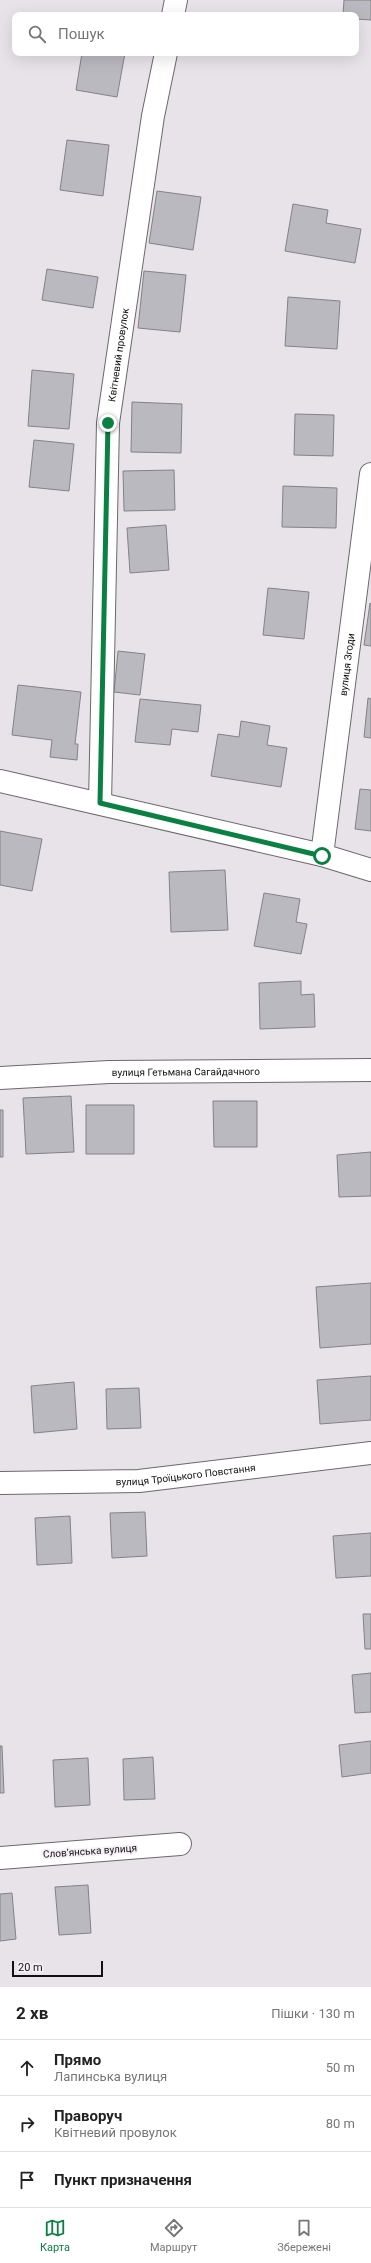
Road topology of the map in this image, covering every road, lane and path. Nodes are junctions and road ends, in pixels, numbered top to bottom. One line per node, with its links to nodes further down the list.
1 (176, 0): 2 (street)
2 (174, 12)
3 (165, 56): 6 (street, Квітневий провулок)
4 (371, 474): 7 (street, вулиця Згоди)
5 (0, 781): 6 (street)
6 (100, 803): 7 (street)
7 (322, 856): 8 (street)
8 (371, 870)
9 (371, 1070): 10 (street, вулиця Гетьмана Сагайдачного)
10 (0, 1078)
11 (371, 1453): 12 (street, вулиця Троїцького Повстання)
12 (0, 1483)
13 (180, 1844): 14 (street, Словʼянська вулиця)
14 (0, 1858)

